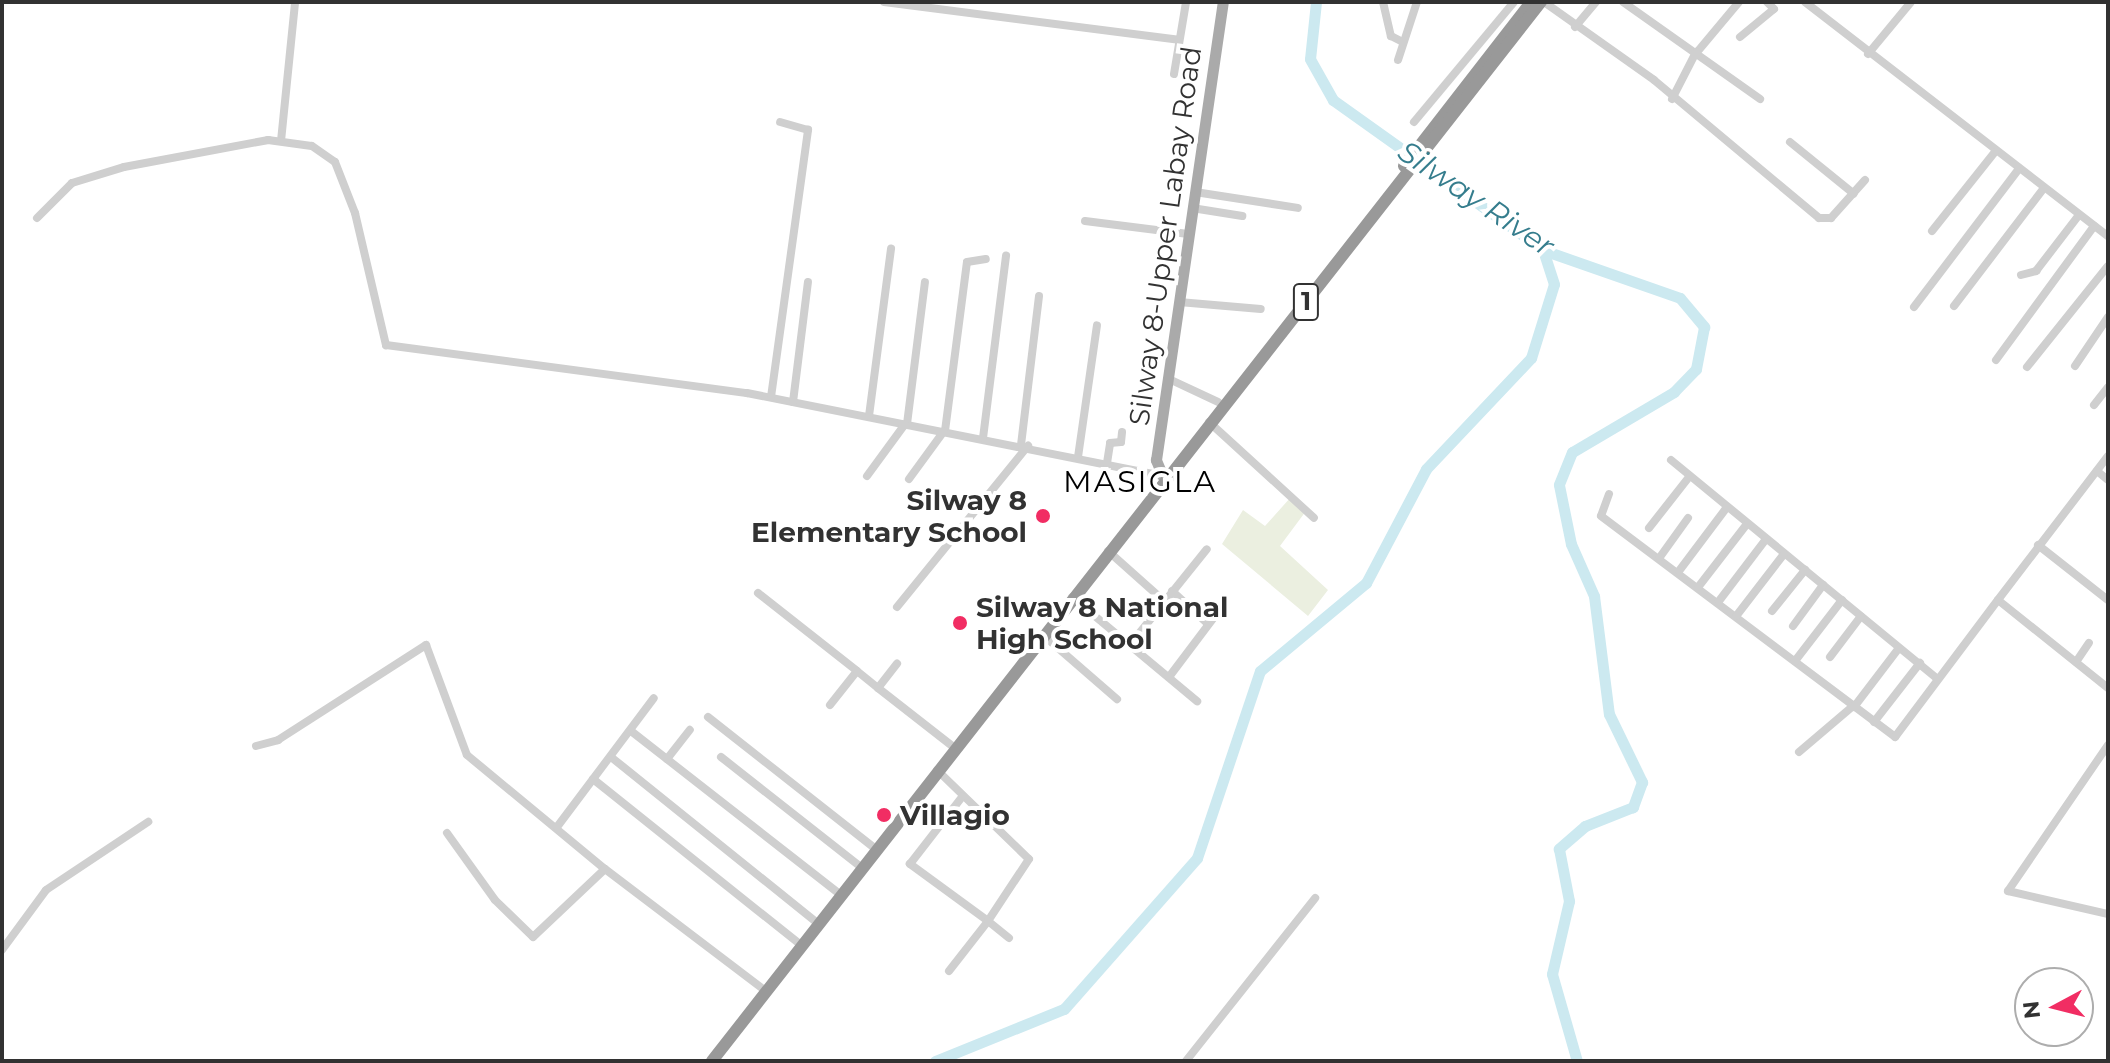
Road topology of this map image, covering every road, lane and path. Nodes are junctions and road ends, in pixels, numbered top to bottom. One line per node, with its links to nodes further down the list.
1 (295, 2): 28 (street)
2 (884, 2): 18 (street)
3 (1186, 2): 18 (street)
4 (1223, 2): 36 (main road, Silway 8-Upper Labay Road)
5 (1383, 2): 19 (street)
6 (1417, 2): 19 (street)
7 (1514, 2): 27 (street)
8 (1531, 2): 30 (highway, 1)
9 (1543, 2): 16 (street); 30 (highway, 1)
10 (1596, 2): 16 (street)
11 (1623, 2): 20 (street)
12 (1739, 2): 20 (street)
13 (1805, 2): 21 (street)
14 (1911, 2): 21 (street)
15 (1773, 8): 17 (street)
16 (1575, 27): 24 (street)
17 (1740, 37)
18 (1179, 40): 23 (street)
19 (1401, 41): 22 (street)
20 (1697, 52): 24 (street); 25 (street)
21 (1868, 54): 31 (street)
22 (1398, 60)
23 (1174, 74)
24 (1672, 99): 37 (street)
25 (1760, 99)
26 (780, 122): 67 (street)
27 (1414, 122)
28 (281, 141): 42 (street); 67 (street)
29 (1790, 142): 37 (street)
30 (1425, 147): 33 (highway, 1)
31 (1994, 153): 32 (street); 45 (street)
32 (2018, 170): 35 (street); 58 (street)
33 (1399, 179): 69 (highway, 1); 72 (highway, 1)
34 (1865, 180): 37 (street)
35 (2043, 189): 40 (street); 57 (street)
36 (1195, 192): 38 (main road, Silway 8-Upper Labay Road); 39 (street)
37 (1854, 194)
38 (1192, 208): 41 (street); 46 (main road, Silway 8-Upper Labay Road)
39 (1298, 208)
40 (2079, 215): 44 (street); 52 (street)
41 (1242, 216)
42 (37, 218)
43 (1085, 221): 46 (street)
44 (2094, 226): 47 (street); 62 (street)
45 (1932, 231)
46 (1188, 234): 56 (main road, Silway 8-Upper Labay Road)
47 (2108, 236)
48 (891, 248): 71 (street)
49 (1006, 255): 76 (street)
50 (986, 259): 74 (street)
51 (2108, 266): 64 (street)
52 (2021, 275)
53 (808, 282): 68 (street)
54 (925, 282): 73 (street)
55 (1039, 296): 77 (street)
56 (1179, 302): 59 (street); 65 (main road, Silway 8-Upper Labay Road)
57 (1954, 306)
58 (1914, 307)
59 (1261, 309)
60 (2108, 317): 63 (street)
61 (1097, 325): 79 (street)
62 (1996, 360)
63 (2075, 366)
64 (2027, 367)
65 (1169, 379): 69 (street); 84 (main road, Silway 8-Upper Labay Road)
66 (2108, 387): 70 (street)
67 (771, 397): 68 (street)
68 (793, 402): 71 (street)
69 (1218, 402): 84 (highway, 1)
70 (2094, 405)
71 (869, 416): 73 (street)
72 (1208, 422): 84 (highway, 1); 90 (street)
73 (906, 424): 74 (street); 83 (street)
74 (944, 431): 76 (street); 86 (street)
75 (1122, 432): 81 (street)
76 (983, 438): 77 (street)
77 (1025, 446): 79 (street); 113 (street)
78 (2108, 456): 82 (street)
79 (1078, 457): 81 (street)
80 (1671, 460): 85 (street)
81 (1107, 463): 84 (street)
82 (2097, 471): 87 (street); 95 (street)
83 (867, 476)
84 (1162, 477): 97 (highway, 1); 142 (highway, 1)
85 (1689, 477): 89 (street); 93 (street)
86 (909, 479)
87 (2108, 480)
88 (1609, 494): 99 (street)
89 (1727, 507): 92 (street); 101 (street)
90 (1314, 518)
91 (1688, 518): 99 (street)
92 (1747, 524): 94 (street); 103 (street)
93 (1649, 528)
94 (1766, 539): 98 (street); 111 (street)
95 (2038, 545): 109 (street); 110 (street)
96 (1207, 549): 104 (street)
97 (1108, 551): 106 (highway, 1); 107 (street)
98 (1784, 554): 100 (street); 115 (street)
99 (1660, 557): 101 (street)
100 (1805, 570): 102 (street); 114 (street)
101 (1679, 571): 103 (street)
102 (1823, 585): 108 (street); 118 (street)
103 (1699, 586): 111 (street)
104 (1172, 591): 107 (street); 117 (street)
105 (758, 593): 128 (street)
106 (1072, 597): 119 (highway, 1); 121 (street)
107 (1163, 600): 121 (street)
108 (1842, 600): 116 (street); 124 (street)
109 (1998, 600): 125 (street); 130 (street)
110 (2108, 600)
111 (1719, 601): 115 (street)
112 (1224, 604): 117 (street)
113 (897, 607)
114 (1772, 611)
115 (1737, 615): 124 (street)
116 (1861, 616): 122 (street); 123 (street)
117 (1208, 624): 129 (street)
118 (1793, 626)
119 (1043, 635): 134 (street); 149 (highway, 1)
120 (2089, 643): 125 (street)
121 (1129, 646): 129 (street)
122 (1899, 648): 126 (street); 137 (street)
123 (1830, 657)
124 (1795, 661): 137 (street)
125 (2076, 662): 132 (street)
126 (1920, 663): 130 (street); 139 (street)
127 (897, 664): 131 (street)
128 (857, 671): 131 (street); 136 (street)
129 (1169, 677): 135 (street)
130 (1938, 679): 139 (street)
131 (878, 688): 142 (street)
132 (2108, 688)
133 (654, 698): 141 (street)
134 (1117, 699)
135 (1197, 701)
136 (830, 705)
137 (1854, 707): 139 (street); 145 (street)
138 (708, 717): 155 (street)
139 (1874, 722)
140 (690, 730): 148 (street)
141 (631, 731): 146 (street); 148 (street)
142 (951, 745): 155 (highway, 1)
143 (2108, 745): 160 (street)
144 (256, 746): 153 (street)
145 (1799, 752)
146 (611, 757): 150 (street); 162 (street)
147 (721, 757): 156 (street)
148 (667, 759): 158 (street)
149 (936, 770): 151 (street); 156 (highway, 1)
150 (593, 779): 153 (street); 164 (street)
151 (962, 797): 161 (street); 161 (street)
152 (148, 822): 165 (street)
153 (557, 827): 157 (street)
154 (447, 833): 157 (street)
155 (872, 846): 156 (highway, 1)
156 (860, 867): 158 (highway, 1)
157 (605, 869): 167 (street)
158 (839, 894): 162 (highway, 1)
159 (1315, 898): 170 (street)
160 (2108, 914)
161 (988, 921): 163 (street); 166 (street)
162 (817, 922): 164 (highway, 1)
163 (1009, 938)
164 (800, 944): 167 (highway, 1)
165 (2, 950)
166 (949, 971)
167 (764, 990): 168 (highway, 1); 169 (highway, 1)
168 (706, 1061)
169 (712, 1061)
170 (1186, 1061)

